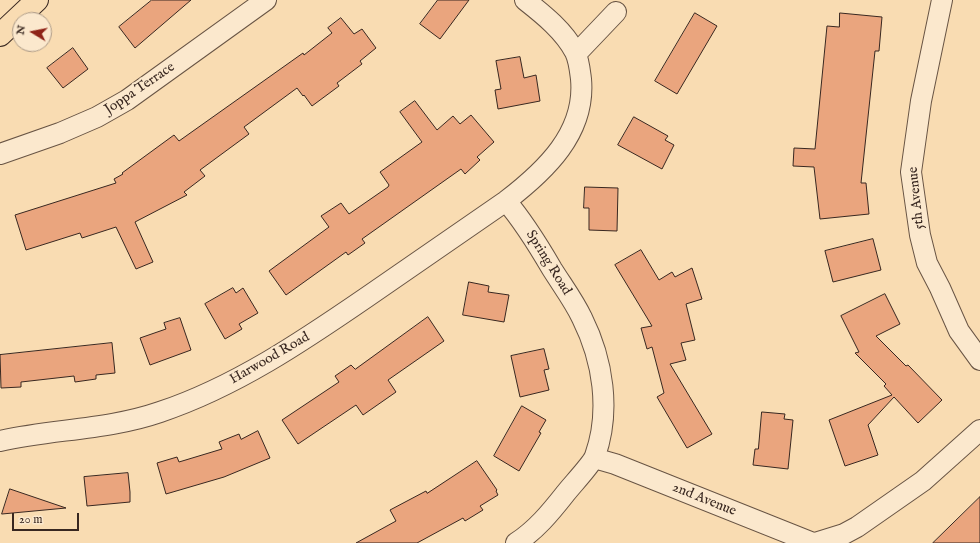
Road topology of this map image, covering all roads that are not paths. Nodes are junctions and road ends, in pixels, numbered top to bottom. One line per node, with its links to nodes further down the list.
1 (37, 0): 6 (main road)
2 (266, 0): 8 (street, Joppa Terrace)
3 (525, 0): 7 (street)
4 (942, 0): 10 (street, 5th Avenue)
5 (616, 12): 7 (street)
6 (0, 35)
7 (576, 54): 9 (street)
8 (0, 154)
9 (506, 200): 12 (street, Harwood Road); 13 (street, Spring Road)
10 (980, 360)
11 (980, 430): 15 (street, 2nd Avenue)
12 (0, 441)
13 (594, 458): 14 (street, Spring Road); 15 (street, 2nd Avenue)
14 (516, 543)
15 (814, 543)

